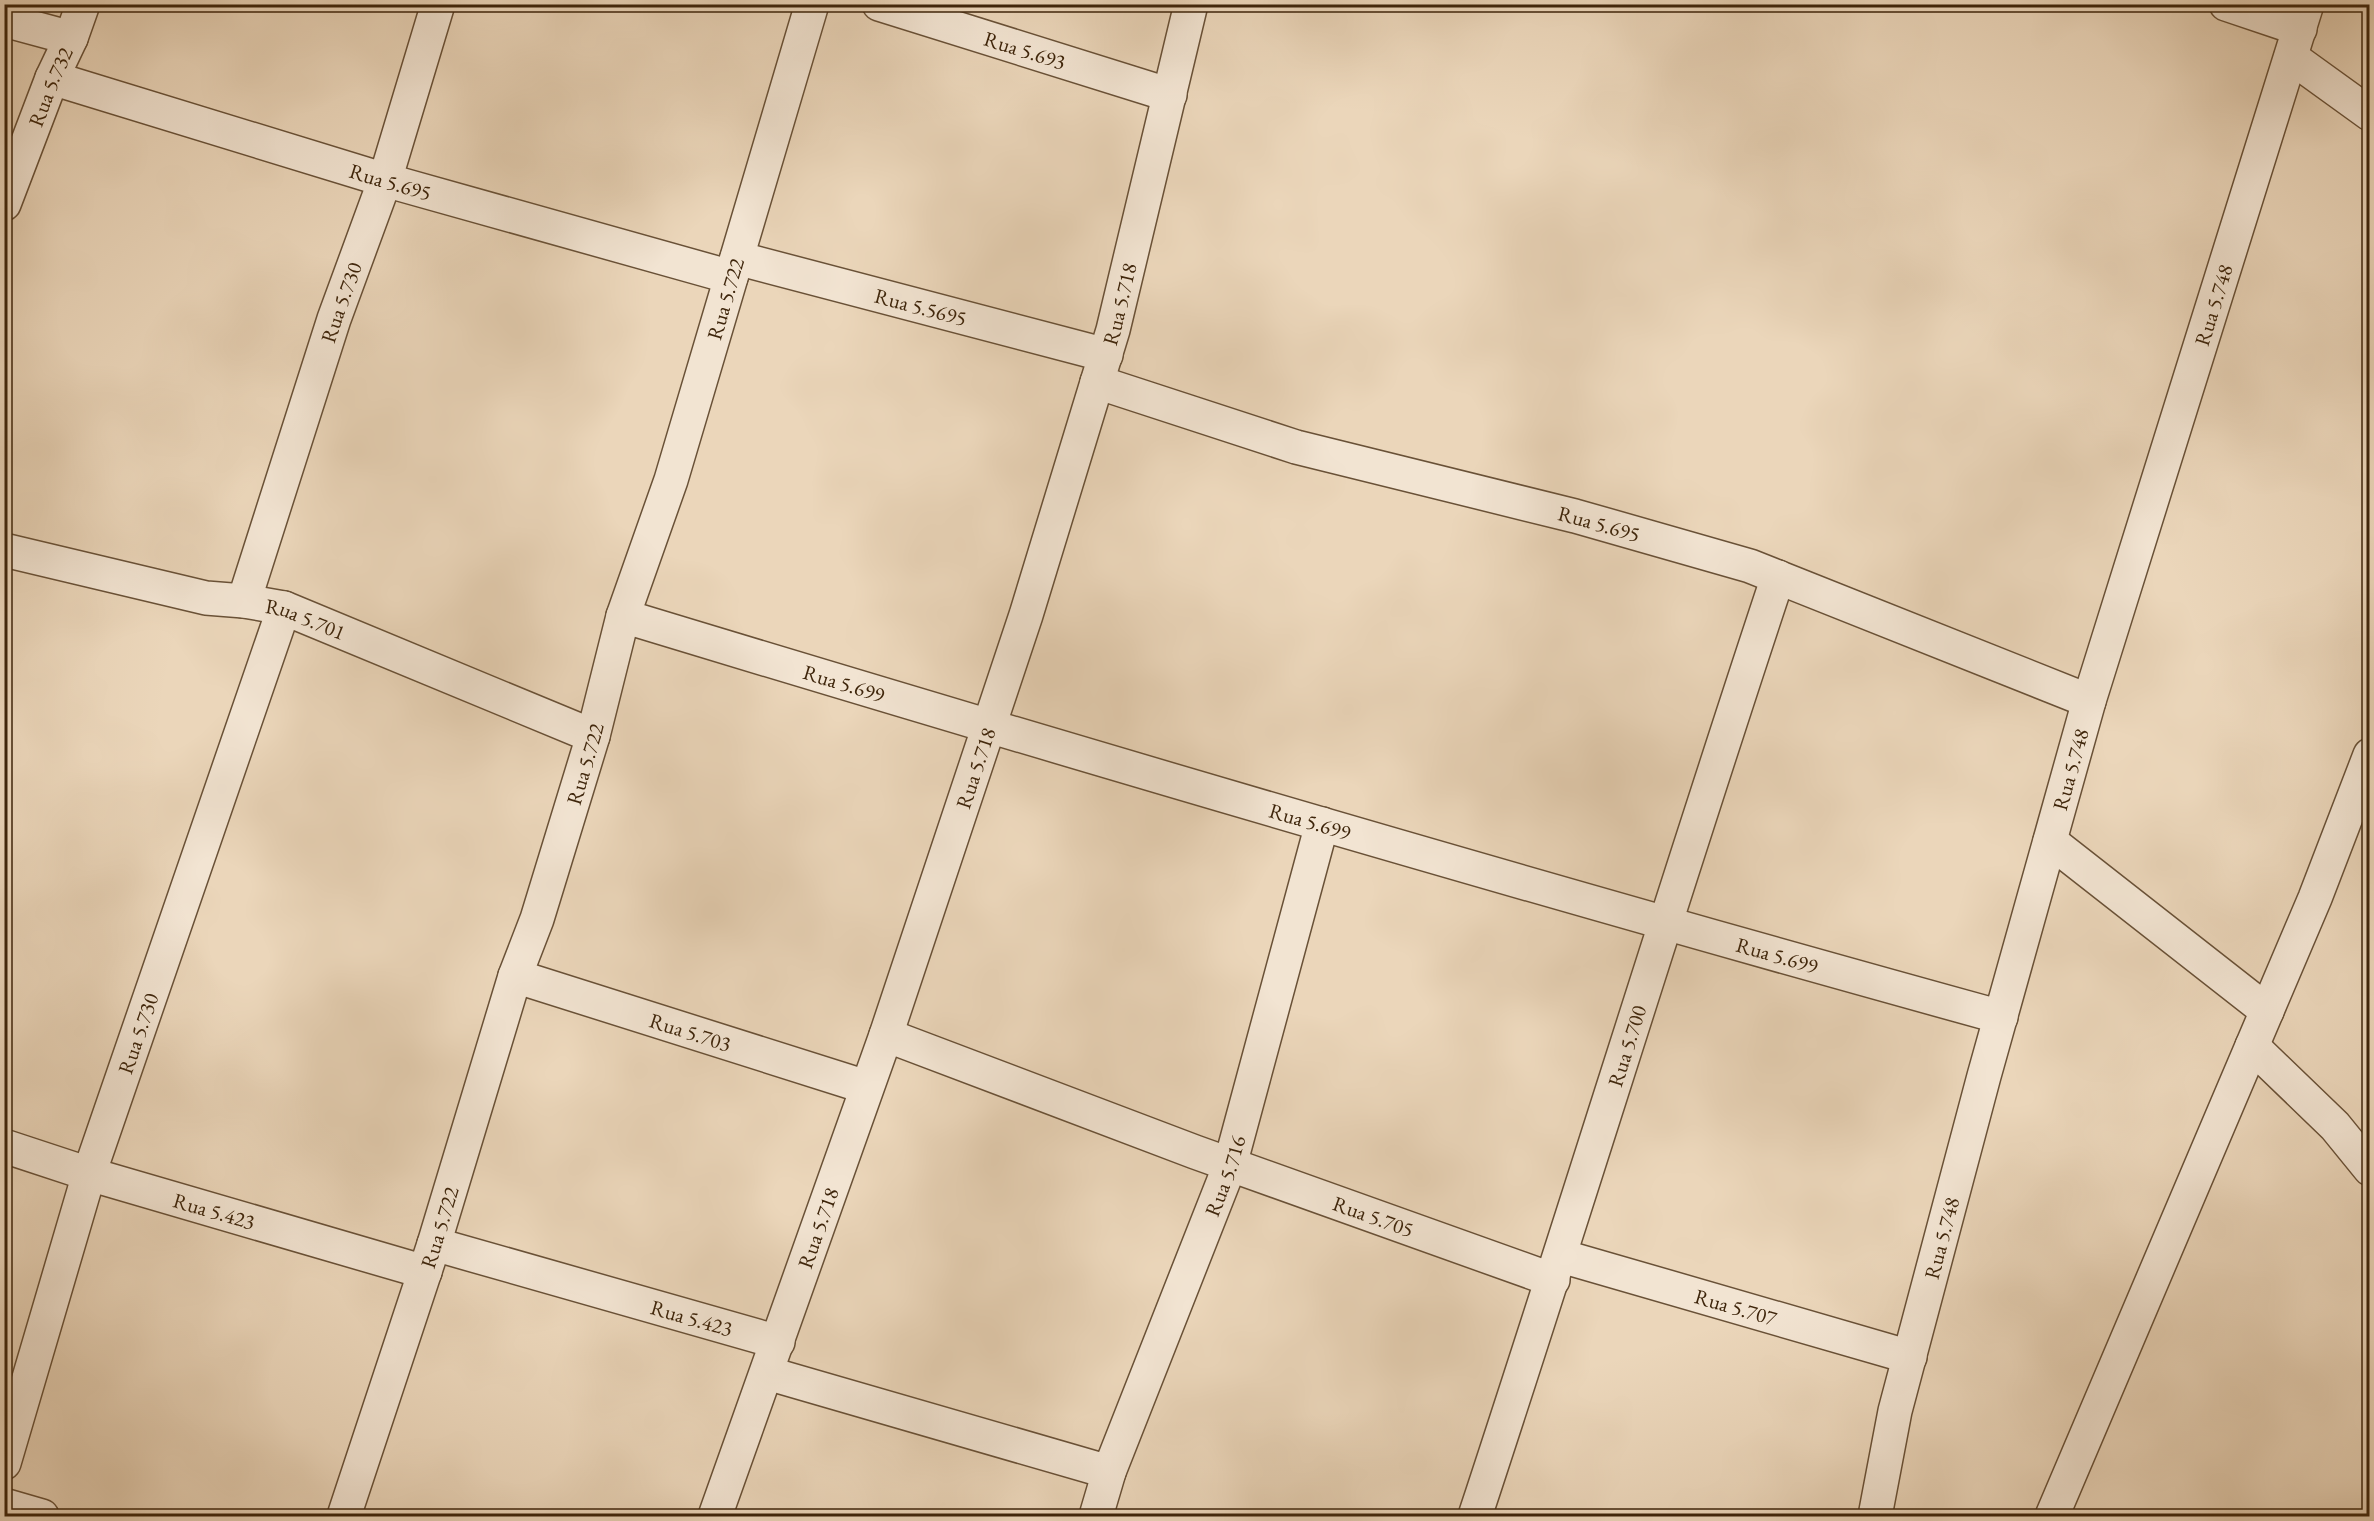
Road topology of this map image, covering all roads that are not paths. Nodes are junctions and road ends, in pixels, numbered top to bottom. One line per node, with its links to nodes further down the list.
1 (83, 4): 9 (street, Rua 5.732)
2 (438, 4): 13 (street, Rua 5.730)
3 (812, 4): 15 (street, Rua 5.722)
4 (879, 4): 11 (street, Rua 5.693)
5 (1191, 4): 11 (street, Rua 5.718)
6 (2226, 4): 8 (street)
7 (4, 20): 9 (street)
8 (2299, 30): 12 (street); 22 (street, Rua 5.748)
9 (71, 38): 10 (street, Rua 5.732)
10 (52, 78): 13 (street, Rua 5.695); 14 (street, Rua 5.732)
11 (1170, 95): 16 (street, Rua 5.718)
12 (2370, 114)
13 (385, 180): 15 (street, Rua 5.695); 19 (street, Rua 5.730)
14 (4, 204)
15 (734, 268): 16 (street, Rua 5.5695); 21 (street, Rua 5.722)
16 (1101, 369): 18 (street, Rua 5.695); 23 (street, Rua 5.718)
17 (4, 550): 19 (street, Rua 5.701)
18 (1778, 577): 22 (street, Rua 5.695); 28 (street, Rua 5.700)
19 (244, 601): 20 (street, Rua 5.701)
20 (285, 608): 24 (street, Rua 5.701); 38 (street, Rua 5.730)
21 (623, 616): 23 (street, Rua 5.699); 24 (street, Rua 5.722)
22 (2089, 701): 27 (street, Rua 5.748)
23 (989, 727): 26 (street, Rua 5.699); 32 (street, Rua 5.718)
24 (592, 736): 29 (street, Rua 5.722)
25 (2370, 755): 30 (street)
26 (1322, 824): 28 (street, Rua 5.699); 36 (street, Rua 5.716)
27 (2050, 842): 30 (street); 31 (street, Rua 5.748)
28 (1665, 924): 31 (street, Rua 5.699); 40 (street, Rua 5.700)
29 (515, 976): 34 (street, Rua 5.703); 39 (street, Rua 5.722)
30 (2267, 1011): 33 (street)
31 (2001, 1017): 42 (street, Rua 5.748)
32 (886, 1035): 34 (street, Rua 5.718); 36 (street, Rua 5.705)
33 (2252, 1046): 37 (street); 53 (street)
34 (866, 1087): 41 (street, Rua 5.718)
35 (4, 1146): 38 (street, Rua 5.423)
36 (1230, 1165): 40 (street, Rua 5.705); 45 (street, Rua 5.716)
37 (2370, 1169)
38 (89, 1174): 39 (street, Rua 5.423); 44 (street, Rua 5.730)
39 (430, 1258): 41 (street, Rua 5.423); 48 (street, Rua 5.722)
40 (1557, 1268): 42 (street, Rua 5.707); 51 (street, Rua 5.700)
41 (778, 1341): 43 (street, Rua 5.718)
42 (1910, 1357): 52 (street, Rua 5.748)
43 (767, 1373): 45 (street); 49 (street, Rua 5.718)
44 (4, 1463)
45 (1110, 1472): 50 (street, Rua 5.716)
46 (4, 1505): 47 (street)
47 (42, 1516)
48 (344, 1516)
49 (715, 1516)
50 (1095, 1516)
51 (1475, 1516)
52 (1875, 1516)
53 (2052, 1516)

